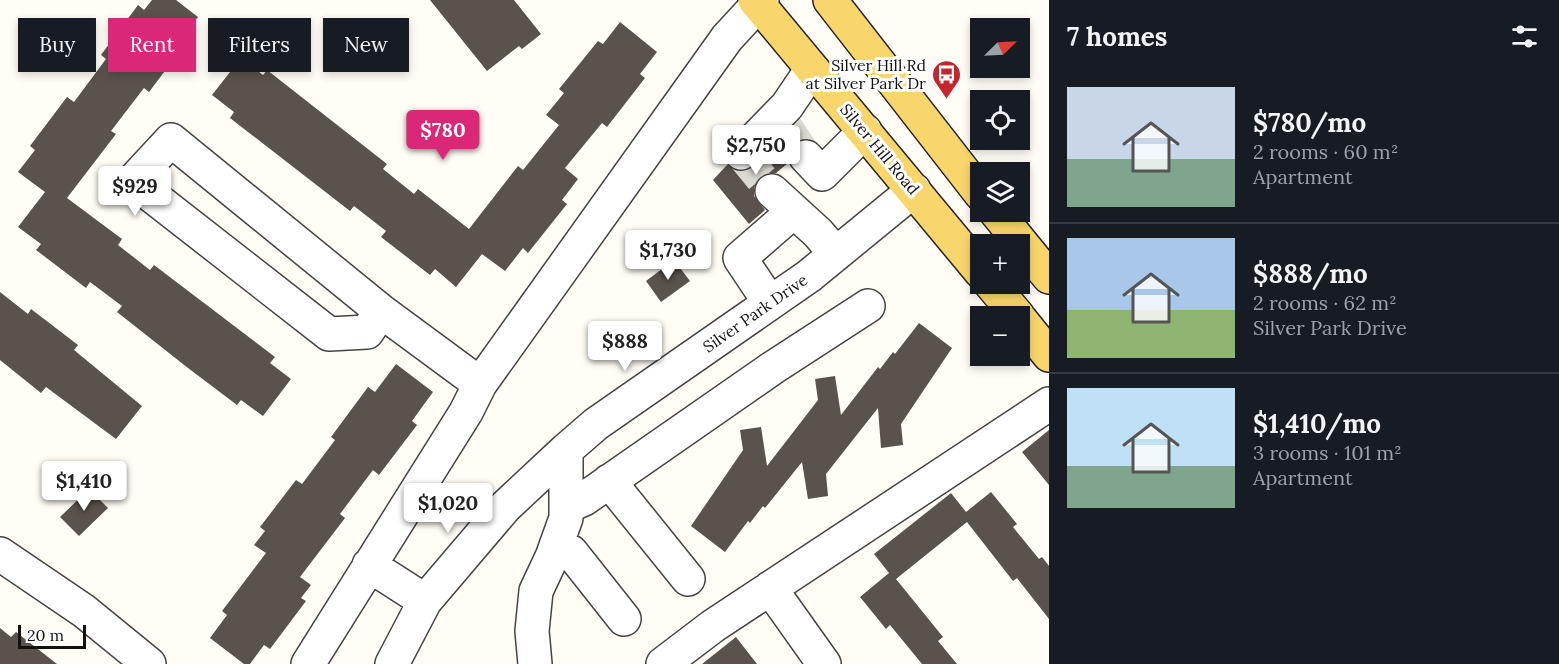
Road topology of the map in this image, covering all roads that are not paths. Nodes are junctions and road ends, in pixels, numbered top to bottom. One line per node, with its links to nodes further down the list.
1 (830, 0): 4 (main road)
2 (856, 0): 4 (main road)
3 (758, 1): 5 (main road, Silver Hill Road); 22 (street)
4 (859, 36): 9 (main road)
5 (812, 69): 6 (main road, Silver Hill Road); 7 (street)
6 (865, 131): 8 (street); 10 (main road, Silver Hill Road)
7 (741, 153)
8 (806, 157)
9 (970, 180)
10 (915, 190): 12 (street, Silver Park Drive); 13 (main road, Silver Hill Road)
11 (1004, 222): 14 (main road)
12 (836, 254): 16 (street, Silver Park Drive); 16 (street)
13 (970, 258)
14 (1049, 277)
15 (999, 294): 18 (main road)
16 (770, 303): 24 (street, Silver Park Drive)
17 (868, 306): 25 (street)
18 (1009, 306)
19 (381, 311): 19 (street); 22 (street)
20 (1030, 332): 21 (main road)
21 (1049, 355)
22 (480, 384): 29 (street)
23 (1049, 404): 31 (street)
24 (566, 450): 26 (street); 32 (street, Silver Park Drive)
25 (609, 481): 26 (street); 30 (street)
26 (566, 507): 27 (street)
27 (557, 544): 33 (street); 37 (street)
28 (0, 554): 34 (street)
29 (369, 565): 32 (street); 35 (street)
30 (688, 579)
31 (770, 588): 38 (street); 39 (street)
32 (425, 601): 36 (street, Silver Park Drive)
33 (624, 619)
34 (149, 664)
35 (308, 664)
36 (392, 664)
37 (535, 664)
38 (663, 664)
39 (824, 664)

